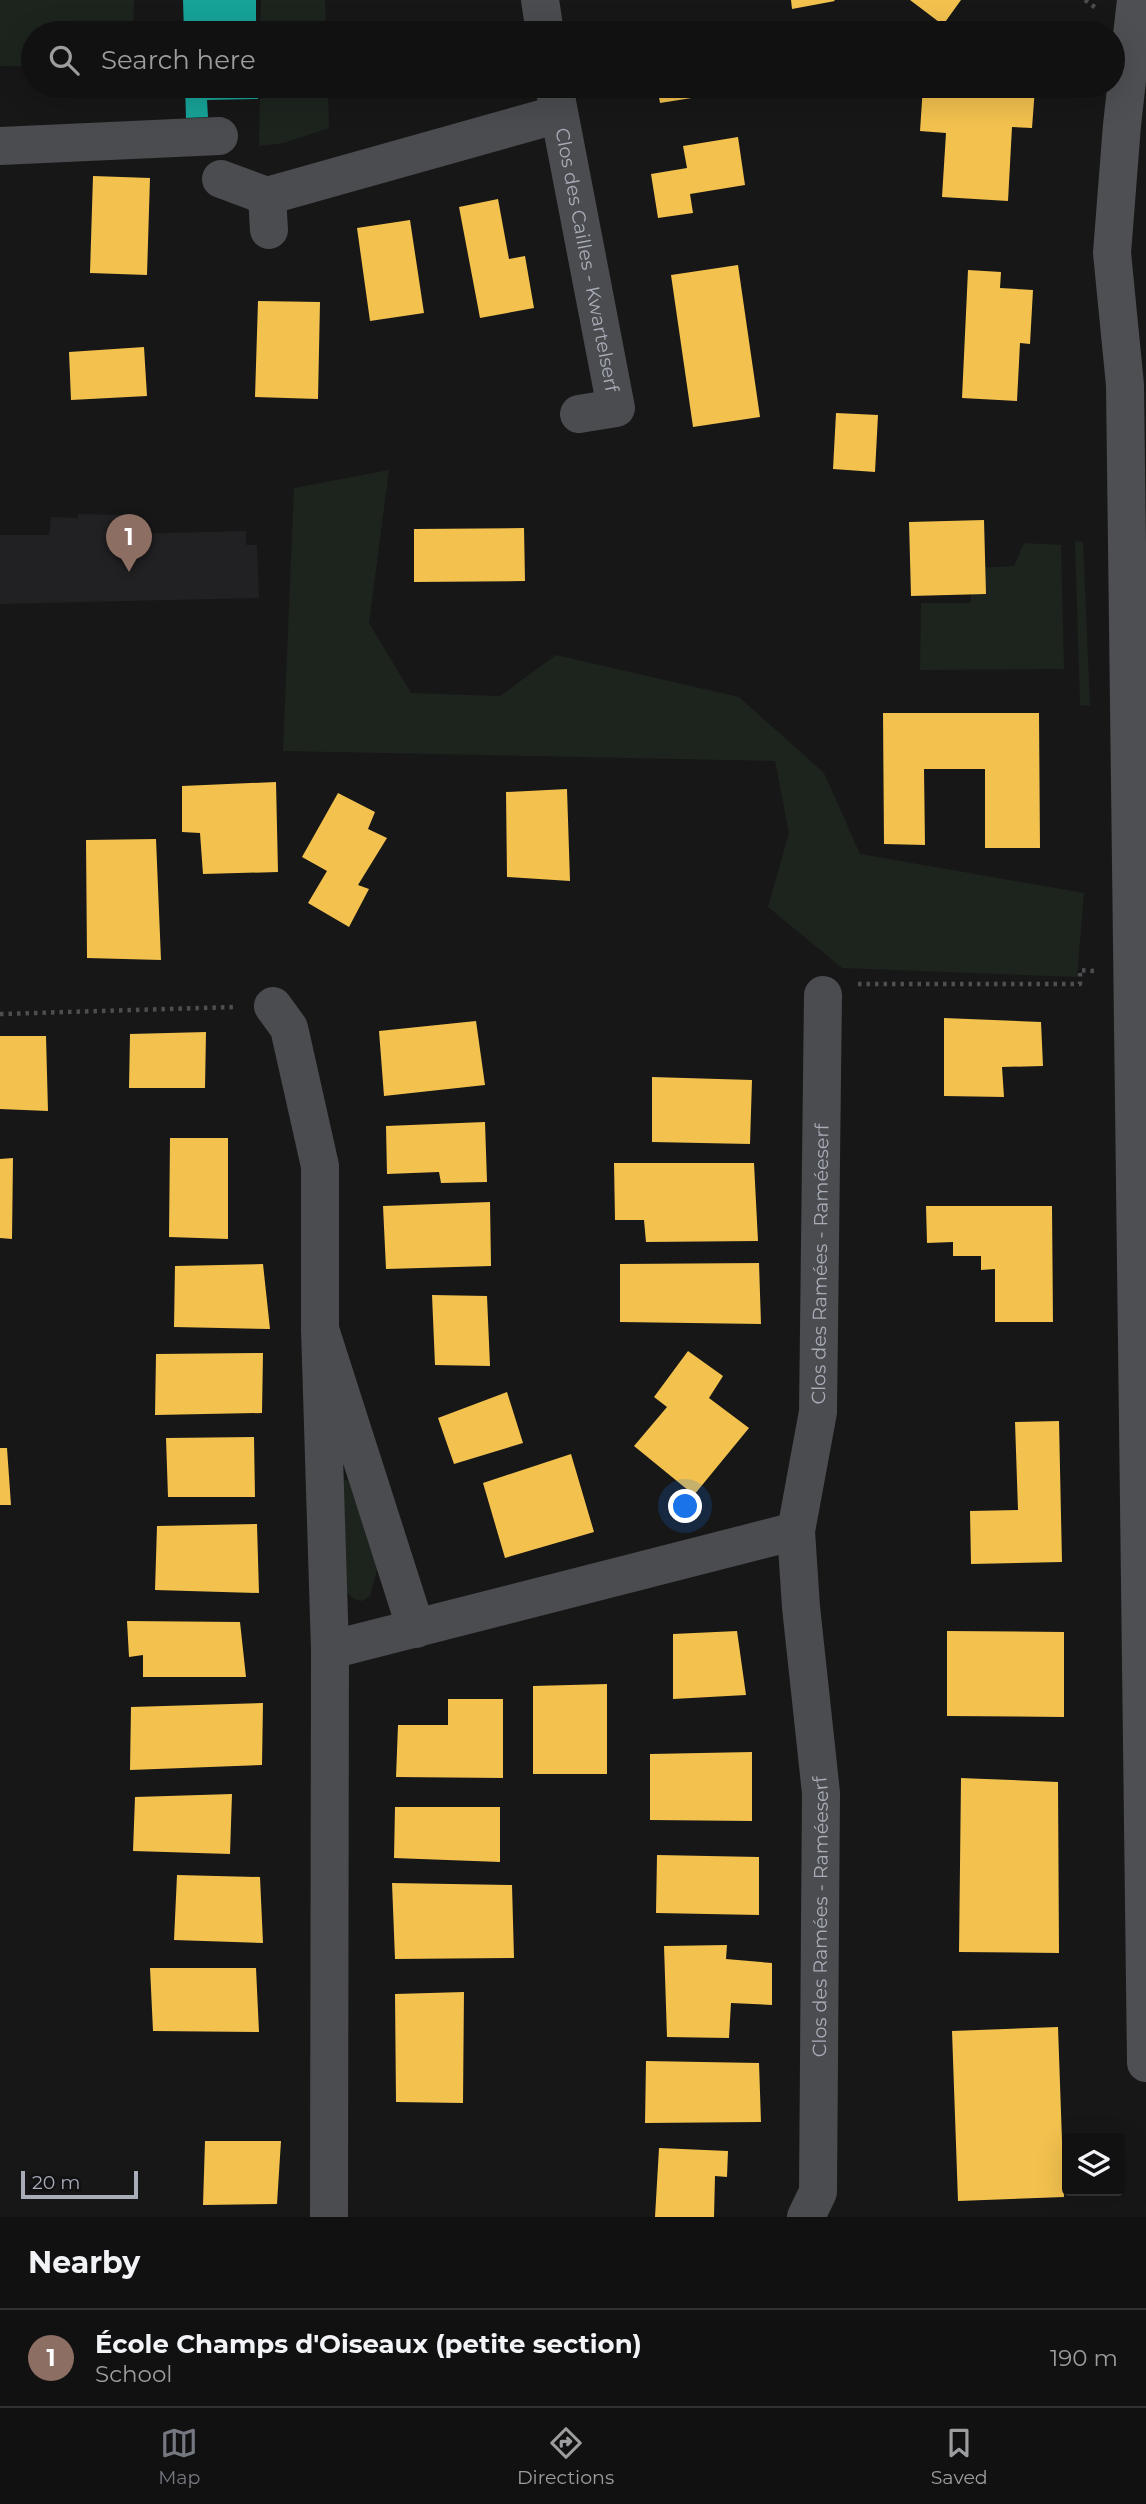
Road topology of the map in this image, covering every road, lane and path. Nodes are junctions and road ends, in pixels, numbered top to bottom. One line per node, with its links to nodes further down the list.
1 (540, 0): 3 (street)
2 (1136, 0): 9 (main road)
3 (543, 21)
4 (556, 100): 7 (street, Clos des Cailles - Kwartelserf); 8 (street, Clos des Cailles - Kwartelserf)
5 (219, 136): 6 (street)
6 (0, 146)
7 (220, 179)
8 (579, 414)
9 (1132, 972): 10 (path); 17 (main road)
10 (823, 995): 14 (street, Clos des Ramées - Raméeserf)
11 (273, 1006): 12 (path); 13 (street)
12 (0, 1014)
13 (320, 1329): 15 (street); 16 (street)
14 (796, 1531): 15 (street); 19 (street, Clos des Ramées - Raméeserf)
15 (416, 1629): 16 (street)
16 (330, 1650): 18 (street)
17 (1146, 2063)
18 (329, 2217)
19 (806, 2217)

